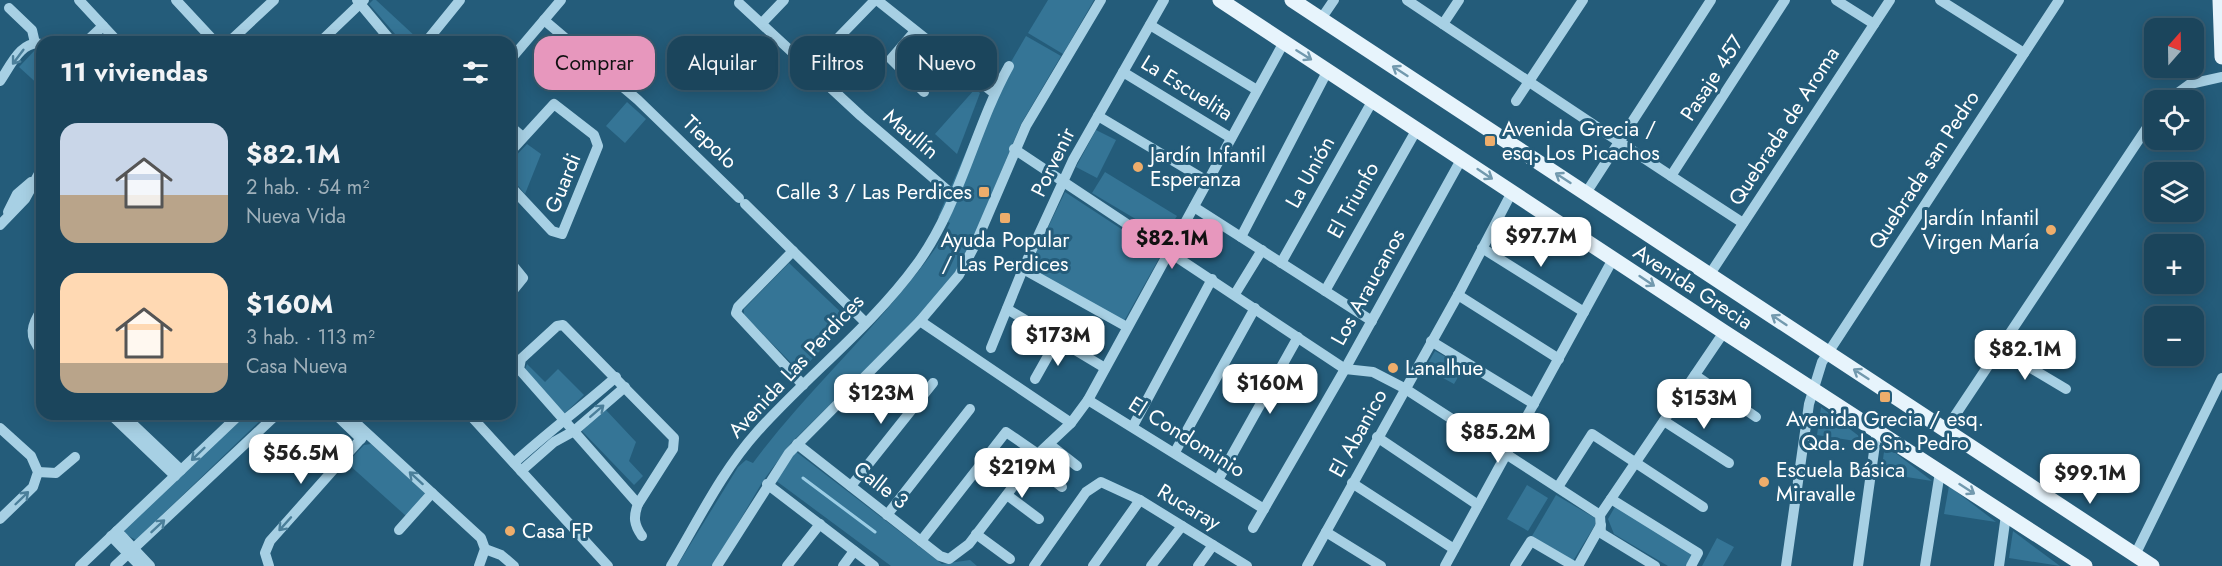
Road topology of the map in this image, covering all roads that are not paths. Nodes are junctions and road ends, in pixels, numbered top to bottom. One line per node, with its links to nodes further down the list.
1 (79, 0): 32 (street)
2 (274, 0): 37 (street)
3 (460, 0): 40 (street)
4 (561, 0): 27 (street)
5 (784, 0): 28 (street)
6 (876, 0): 33 (street); 41 (street)
7 (1101, 0): 70 (street)
8 (1164, 0): 31 (street, Porvenir)
9 (1220, 0): 43 (main road, Avenida Grecia)
10 (1334, 0): 26 (street)
11 (1407, 0): 29 (street)
12 (1460, 0): 29 (street)
13 (1583, 0): 54 (street)
14 (1711, 0): 68 (street)
15 (1785, 0): 72 (street, Pasaje 457)
16 (1836, 0): 30 (street)
17 (1890, 0): 30 (street, Quebrada de Aroma)
18 (1940, 0): 47 (street)
19 (2059, 0): 47 (street, Quebrada san Pedro)
20 (2220, 0): 48 (main road)
21 (178, 1): 36 (street)
22 (360, 1): 38 (street); 39 (street)
23 (739, 3): 28 (street, Maullín)
24 (1303, 3): 26 (main road, Avenida Grecia)
25 (9, 8): 42 (street)
26 (1321, 19): 78 (main road, Avenida Grecia, one-way to 26)
27 (544, 20): 46 (street); 86 (street, Tiepolo)
28 (762, 23): 45 (street, Maullín)
29 (1443, 24): 54 (street)
30 (1874, 24): 82 (street, Quebrada de Aroma)
31 (1150, 25): 51 (street, Porvenir); 56 (street)
32 (103, 26): 34 (street); 35 (street)
33 (915, 31): 58 (street); 59 (street)
34 (92, 36)
35 (109, 36)
36 (210, 36)
37 (235, 36)
38 (326, 36)
39 (387, 36)
40 (431, 36)
41 (841, 36)
42 (36, 38)
43 (1284, 42): 50 (main road, Avenida Grecia, one-way to 50); 56 (street)
44 (36, 45): 53 (street, one-way to 53)
45 (790, 49)
46 (516, 53)
47 (2024, 53): 113 (street, Quebrada san Pedro)
48 (2222, 57)
49 (1010, 66): 59 (street, Avenida Las Perdices)
50 (1328, 70): 60 (main road, Avenida Grecia); 83 (street)
51 (1124, 72): 62 (street, Porvenir); 67 (street, La Escuelita)
52 (2222, 77): 57 (street)
53 (0, 81)
54 (1529, 81): 61 (street); 68 (street)
55 (832, 90): 79 (street, Maullín)
56 (1257, 90): 67 (street)
57 (2182, 90)
58 (924, 92)
59 (994, 93): 79 (street, Avenida Las Perdices)
60 (1373, 100): 63 (main road, Avenida Grecia); 89 (street, La Unión)
61 (1516, 101)
62 (1098, 116): 74 (street); 75 (street, Porvenir)
63 (1416, 129): 71 (main road, Avenida Grecia); 95 (street, El Triunfo)
64 (516, 131): 66 (street)
65 (2144, 132): 112 (street)
66 (523, 137): 69 (street, Guardi); 76 (street, Guardi)
67 (1231, 138): 74 (street)
68 (1618, 142): 72 (street); 78 (street)
69 (516, 145)
70 (1014, 149): 75 (street); 102 (street)
71 (1462, 158): 77 (main road, Avenida Grecia, one-way to 77); 103 (street, Los Araucanos)
72 (1671, 176): 82 (street)
73 (36, 177): 81 (street)
74 (1207, 181): 80 (street)
75 (1064, 182): 87 (street); 91 (street, Porvenir)
76 (516, 192)
77 (1512, 192): 84 (street, El Abanico); 88 (main road, Avenida Grecia)
78 (1586, 193): 92 (main road, Avenida Grecia)
79 (953, 195): 104 (street, Avenida Las Perdices)
80 (1194, 207): 83 (street); 87 (street)
81 (3, 221)
82 (1743, 223): 92 (street, Quebrada de Aroma)
83 (1241, 237): 85 (street)
84 (1482, 248): 97 (street, El Abanico); 100 (street)
85 (1262, 250): 89 (street); 96 (street)
86 (793, 251): 104 (street, Tiepolo); 122 (street)
87 (1168, 251): 93 (street); 105 (street)
88 (1613, 259): 100 (street); 106 (main road, Avenida Grecia, one-way to 106)
89 (1281, 262): 95 (street)
90 (516, 269): 94 (street)
91 (1023, 269): 99 (street, Porvenir); 105 (street)
92 (1710, 274): 113 (main road, Avenida Grecia, one-way to 92)
93 (1212, 279): 96 (street); 140 (street)
94 (516, 287)
95 (1325, 291): 103 (street)
96 (1235, 294): 98 (street)
97 (1458, 295): 109 (street, El Abanico); 114 (street)
98 (1255, 308): 107 (street); 149 (street)
99 (1007, 309): 108 (street); 111 (street, Porvenir)
100 (1584, 312): 114 (street)
101 (36, 320): 110 (street)
102 (920, 321): 139 (street); 147 (street)
103 (1372, 321): 116 (street, Los Araucanos)
104 (865, 322): 122 (street, Avenida Las Perdices)
105 (1127, 327): 115 (street)
106 (1724, 333): 117 (street); 125 (main road, Avenida Grecia)
107 (1298, 337): 116 (street); 161 (street)
108 (1057, 340): 115 (street); 120 (street)
109 (1431, 341): 124 (street, El Abanico); 128 (street)
110 (36, 344)
111 (991, 348)
112 (1999, 349): 126 (street); 142 (street)
113 (1825, 357): 125 (street, Quebrada san Pedro); 142 (main road, Avenida Grecia, one-way to 113)
114 (1559, 359): 128 (street)
115 (1105, 368): 127 (street)
116 (1345, 369): 124 (street); 174 (street, Los Araucanos)
117 (1695, 375): 130 (street); 138 (street)
118 (616, 377): 123 (street); 131 (street); 131 (street)
119 (2222, 378): 194 (street)
120 (1035, 379)
121 (933, 383): 164 (street)
122 (803, 385): 206 (street, Avenida Las Perdices)
123 (625, 387): 144 (street, one-way to 123); 171 (street)
124 (1404, 388): 146 (street, El Abanico); 150 (street)
125 (1812, 389): 143 (main road, Avenida Grecia); 223 (street, Quebrada san Pedro)
126 (2066, 389)
127 (1088, 400): 139 (street); 140 (street, El Condominio)
128 (1534, 404): 150 (street)
129 (970, 409): 175 (street)
130 (1756, 417)
131 (562, 419): 144 (street); 157 (street)
132 (121, 420): 160 (street)
133 (234, 420): 160 (street, one-way to 160)
134 (271, 420): 192 (street, one-way to 134)
135 (343, 420): 145 (street)
136 (351, 420): 145 (street)
137 (475, 420): 157 (street)
138 (1664, 421): 154 (street); 155 (street)
139 (1071, 423): 148 (street)
140 (1133, 426): 149 (street, El Condominio)
141 (0, 428): 158 (street)
142 (1946, 429): 194 (main road, Avenida Grecia)
143 (1877, 430): 159 (main road, Avenida Grecia); 224 (street)
144 (574, 431): 157 (street); 171 (street)
145 (364, 436): 167 (street, one-way to 145); 202 (street, one-way to 202)
146 (1377, 437): 162 (street, El Abanico); 172 (street)
147 (797, 444): 163 (street); 164 (street, Calle 3)
148 (1049, 444): 151 (street); 156 (street)
149 (1175, 452): 161 (street, El Condominio)
150 (1507, 453): 166 (street); 172 (street)
151 (1038, 454): 153 (street); 188 (street)
152 (75, 457): 158 (street)
153 (1031, 463): 165 (street); 168 (street)
154 (1636, 463): 166 (street); 169 (street); 173 (street)
155 (1729, 463)
156 (1077, 466)
157 (518, 467): 205 (street)
158 (38, 472): 177 (street, one-way to 158)
159 (1940, 472): 176 (main road, Avenida Grecia, one-way to 176); 225 (street)
160 (178, 473): 185 (street)
161 (1218, 480): 174 (street, El Condominio)
162 (1352, 483): 184 (street, El Abanico); 191 (street)
163 (767, 484): 180 (street); 207 (street)
164 (851, 486): 175 (street, Calle 3)
165 (1062, 487)
166 (1558, 488): 179 (street)
167 (432, 493): 183 (street); 190 (street)
168 (1007, 495): 178 (street); 186 (street)
169 (1611, 499): 179 (street); 222 (street)
170 (1140, 500): 181 (street, Rucaray); 211 (street, Rucaray); 212 (street)
171 (638, 504): 187 (street)
172 (1478, 505): 191 (street)
173 (1703, 507)
174 (1264, 509): 182 (street, Los Araucanos)
175 (887, 514): 188 (street, Calle 3)
176 (2006, 514): 197 (main road, Avenida Grecia); 226 (street)
177 (0, 519)
178 (1039, 519)
179 (1601, 520): 196 (street); 220 (street)
180 (820, 524): 193 (street); 208 (street)
181 (1182, 526): 189 (street, Rucaray); 213 (street)
182 (1253, 528)
183 (399, 530)
184 (1326, 532): 216 (street, El Abanico); 217 (street)
185 (114, 534): 192 (street); 198 (street)
186 (976, 534): 188 (street, Calle 3); 195 (street)
187 (642, 536)
188 (921, 541)
189 (1213, 545): 214 (street); 215 (street, Rucaray)
190 (485, 549): 203 (street); 204 (street)
191 (1454, 549): 218 (street)
192 (131, 551): 199 (street); 200 (street); 201 (street)
193 (854, 551): 209 (street); 210 (street)
194 (2135, 555): 228 (main road, Avenida Grecia)
195 (1010, 559)
196 (1637, 561): 221 (street)
197 (2069, 561): 227 (main road, Avenida Grecia)
198 (80, 566)
199 (115, 566)
200 (140, 566)
201 (150, 566)
202 (269, 566)
203 (479, 566)
204 (514, 566)
205 (608, 566)
206 (671, 566)
207 (717, 566)
208 (788, 566)
209 (843, 566)
210 (874, 566)
211 (1034, 566)
212 (1093, 566)
213 (1151, 566)
214 (1198, 566)
215 (1247, 566)
216 (1307, 566)
217 (1381, 566)
218 (1445, 566)
219 (1515, 566): 220 (street)
220 (1576, 566)
221 (1655, 566)
222 (1691, 566)
223 (1786, 566)
224 (1858, 566)
225 (1925, 566)
226 (1999, 566)
227 (2085, 566)
228 (2152, 566)

